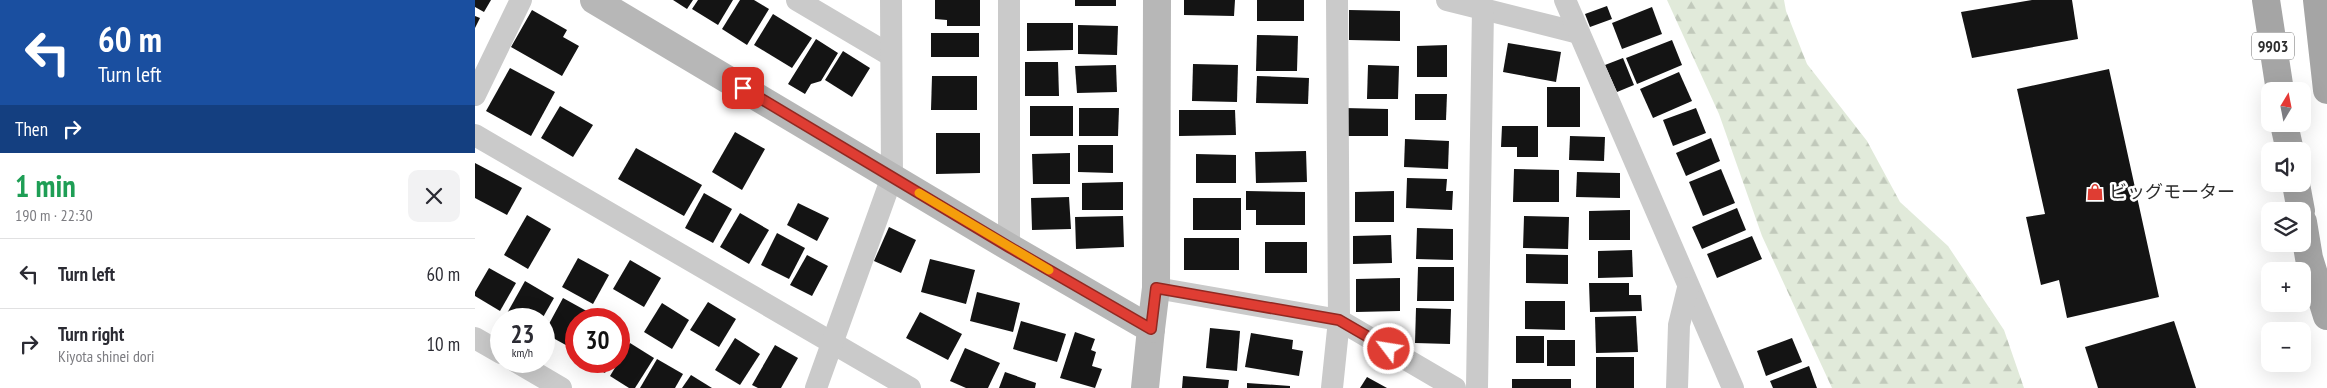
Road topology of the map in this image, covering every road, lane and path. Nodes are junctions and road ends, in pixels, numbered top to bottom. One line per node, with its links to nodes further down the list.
1 (521, 0): 17 (street)
2 (594, 0): 19 (street)
3 (797, 0): 14 (street)
4 (891, 0): 14 (street)
5 (1009, 0): 20 (street)
6 (1157, 0): 22 (street)
7 (1337, 0): 25 (street)
8 (1447, 0): 12 (street)
9 (1565, 0): 13 (street)
10 (2266, 0): 15 (main road, 9903)
11 (2317, 0): 16 (main road, 9903)
12 (1483, 9): 13 (street); 37 (street)
13 (1579, 33): 23 (street)
14 (891, 55): 19 (street)
15 (2279, 82)
16 (2327, 90)
17 (475, 95)
18 (475, 135): 28 (street)
19 (892, 177): 20 (street); 28 (street)
20 (1009, 247): 26 (street)
21 (2308, 252): 24 (main road)
22 (1156, 288): 25 (street); 26 (street)
23 (1688, 288): 38 (street); 39 (street)
24 (2327, 316)
25 (1339, 320): 35 (street); 36 (street)
26 (1151, 329): 34 (street)
27 (475, 338): 29 (street)
28 (833, 342): 32 (street); 33 (street)
29 (490, 347)
30 (535, 373): 31 (street)
31 (561, 388)
32 (817, 388)
33 (910, 388)
34 (1145, 388)
35 (1332, 388)
36 (1455, 388)
37 (1477, 388)
38 (1677, 388)
39 (1733, 388)

